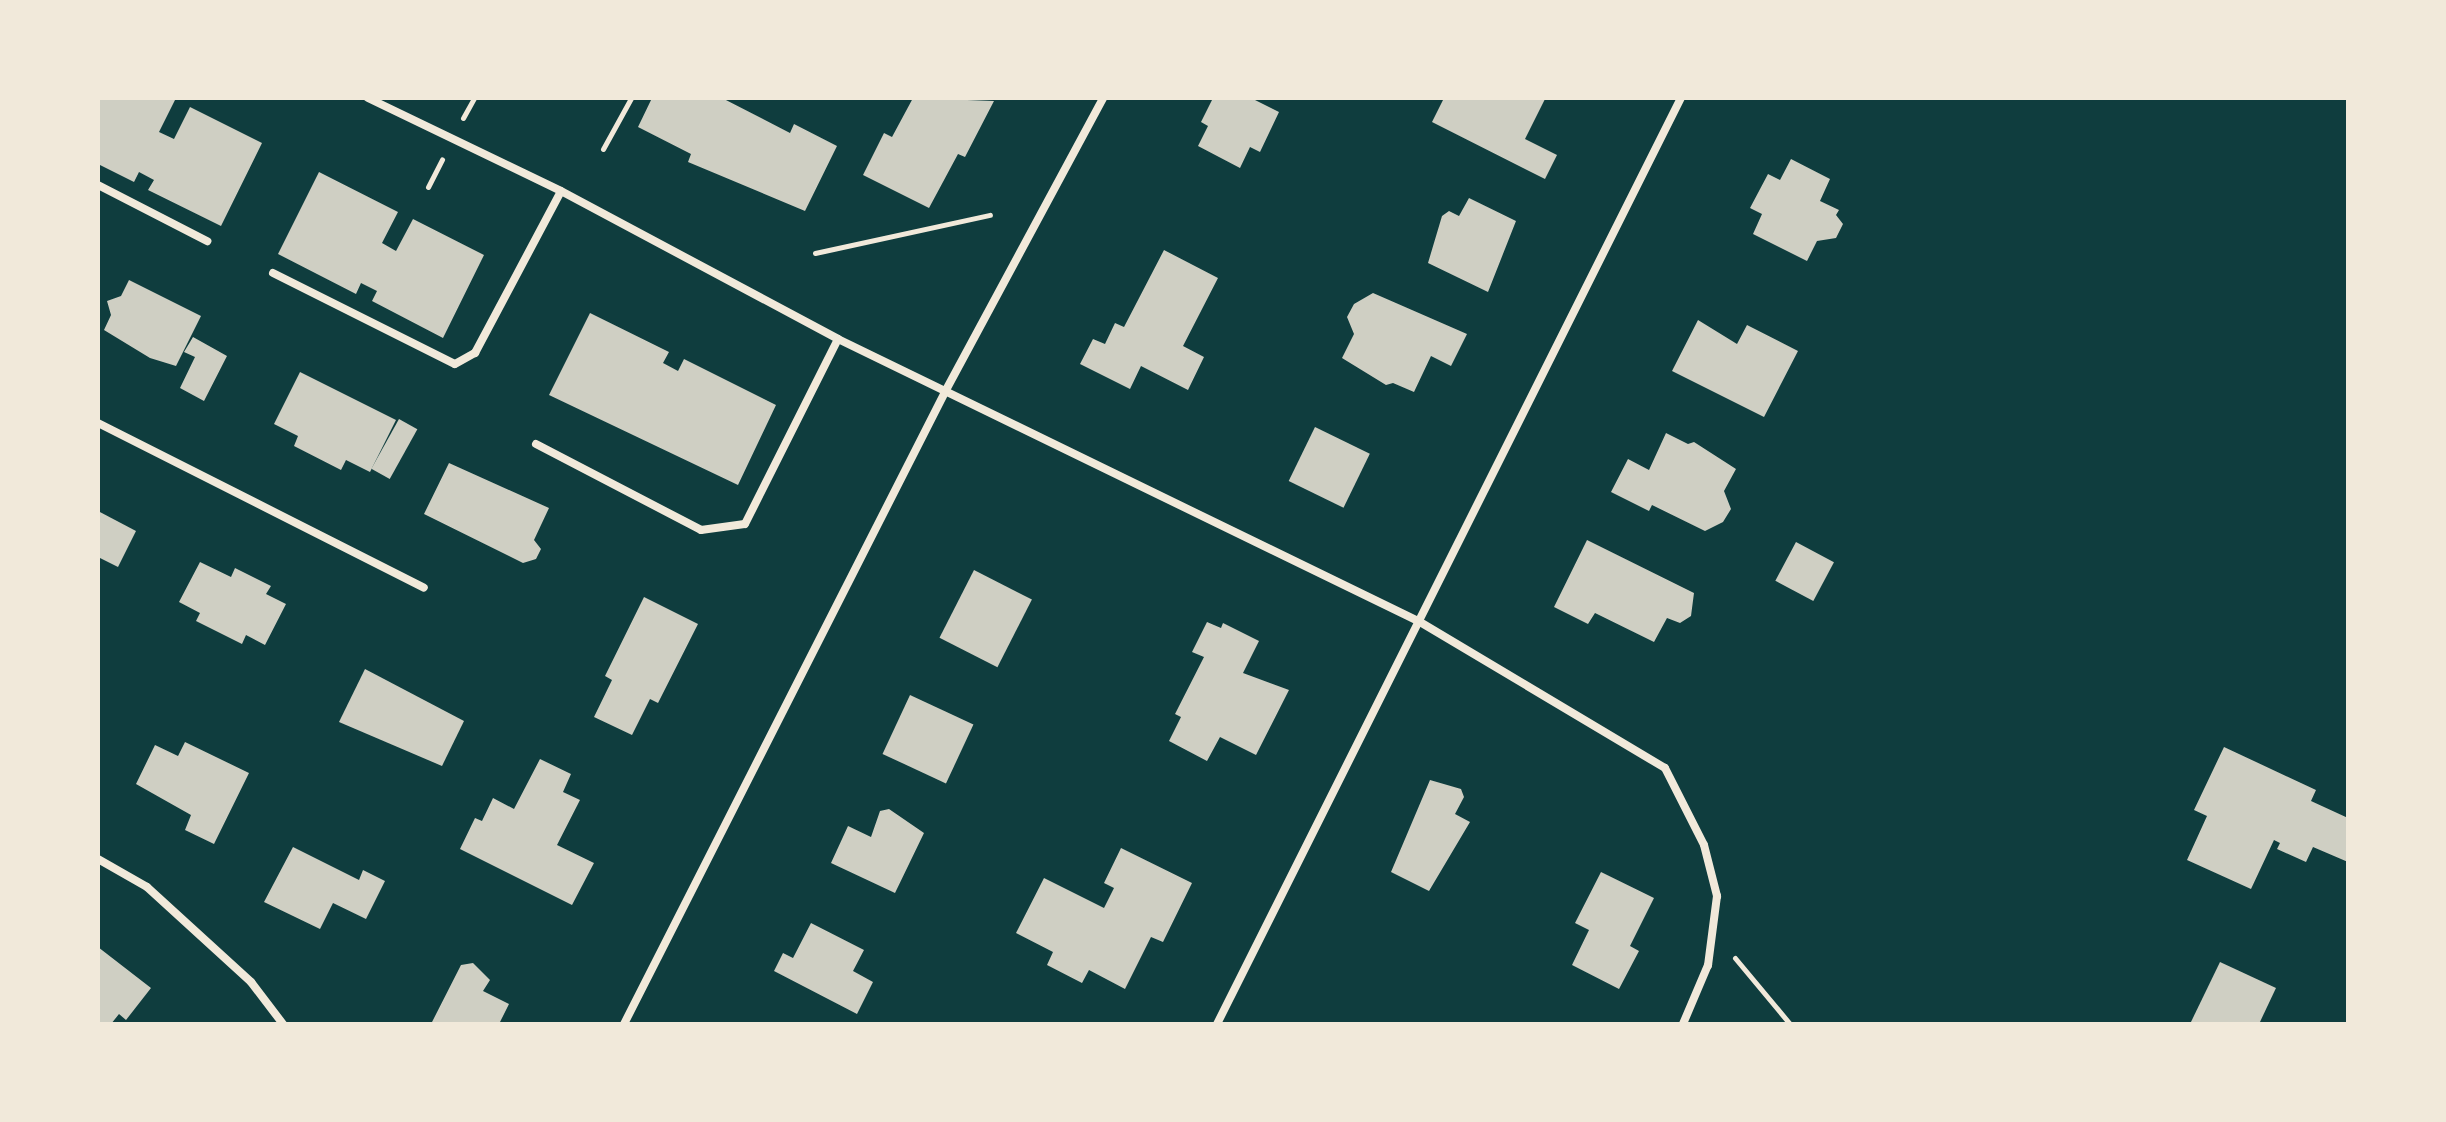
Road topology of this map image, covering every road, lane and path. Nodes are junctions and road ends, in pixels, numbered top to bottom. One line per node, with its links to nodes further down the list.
1 (368, 98): 7 (street)
2 (631, 98): 5 (path)
3 (1103, 98): 13 (street)
4 (1681, 98): 17 (street)
5 (603, 149)
6 (98, 185): 9 (street)
7 (561, 191): 11 (street); 12 (street)
8 (990, 215): 10 (path)
9 (207, 241)
10 (815, 253)
11 (273, 273)
12 (838, 339): 13 (street); 15 (street)
13 (946, 390): 17 (street); 21 (street)
14 (98, 423): 16 (street)
15 (536, 444)
16 (424, 588)
17 (1420, 622): 19 (street); 22 (street)
18 (98, 859): 20 (street)
19 (1713, 933): 23 (street); 24 (path)
20 (283, 1024)
21 (624, 1024)
22 (1217, 1024)
23 (1683, 1024)
24 (1790, 1024)

